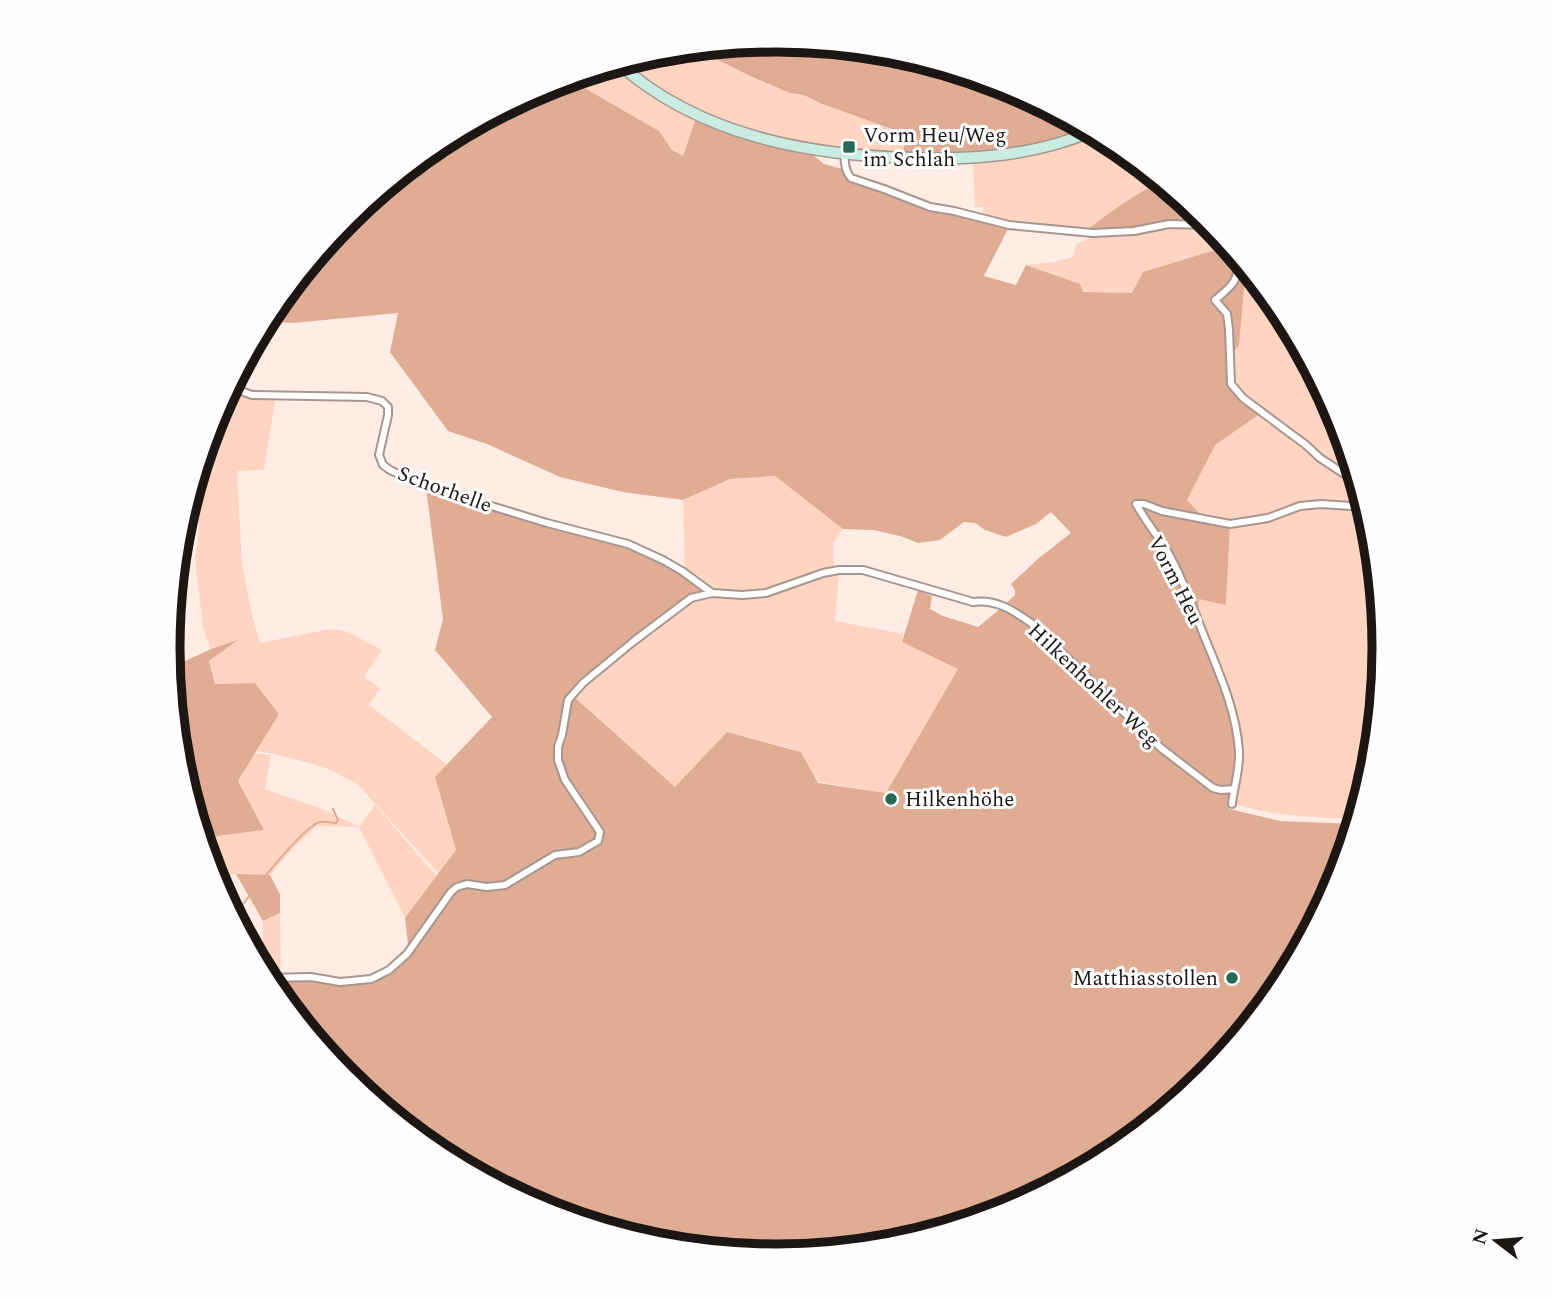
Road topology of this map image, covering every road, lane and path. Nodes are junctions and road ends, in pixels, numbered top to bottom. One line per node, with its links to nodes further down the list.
1 (628, 71): 3 (main road)
2 (1080, 136): 3 (main road)
3 (844, 155): 4 (street)
4 (1194, 225)
5 (1238, 273): 7 (street)
6 (239, 390): 9 (street, Schorhelle)
7 (1346, 475)
8 (1355, 506): 10 (street, Vorm Heu)
9 (712, 593): 10 (street, Hilkenhohler Weg); 12 (street, Hilkenhohler Weg)
10 (1234, 789): 11 (street, Vorm Heu)
11 (1232, 804)
12 (279, 978)

